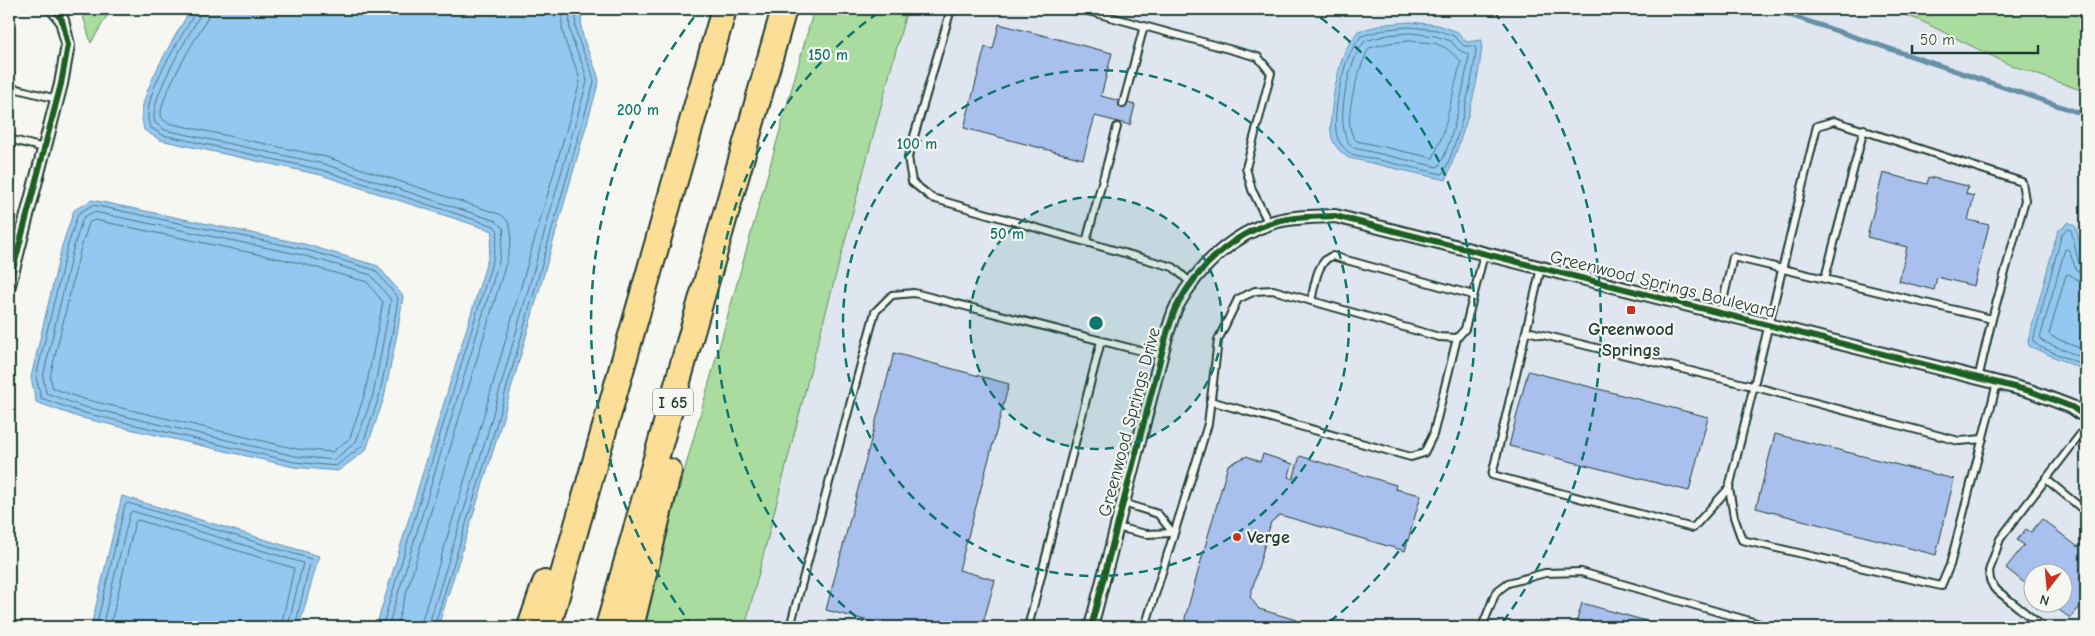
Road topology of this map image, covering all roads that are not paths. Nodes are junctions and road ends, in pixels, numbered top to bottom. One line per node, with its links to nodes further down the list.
1 (53, 9): 8 (street)
2 (724, 9): 22 (highway)
3 (784, 9): 14 (highway, I 65)
4 (950, 9): 16 (lane)
5 (1081, 9): 6 (lane)
6 (1144, 26): 9 (lane); 15 (lane)
7 (9, 87): 8 (lane)
8 (57, 99): 13 (street)
9 (1124, 104)
10 (1117, 127): 16 (lane)
11 (1864, 129): 20 (lane); 21 (lane); 28 (lane)
12 (9, 139): 13 (lane)
13 (44, 148): 24 (street)
14 (737, 176): 49 (highway, I 65); 50 (highway)
15 (1269, 224): 17 (street, Greenwood Springs Boulevard); 18 (street, Greenwood Springs Boulevard)
16 (1086, 242): 23 (lane)
17 (1230, 243): 23 (street, Greenwood Springs Drive)
18 (1484, 254): 19 (street, Greenwood Springs Boulevard); 25 (lane)
19 (1541, 268): 27 (street, Greenwood Springs Boulevard); 30 (lane)
20 (1781, 268): 21 (lane); 27 (lane); 29 (lane)
21 (1826, 278): 28 (lane)
22 (647, 283): 47 (highway); 48 (highway)
23 (1191, 283): 33 (street, Greenwood Springs Drive)
24 (9, 285)
25 (1473, 295): 26 (lane); 31 (lane)
26 (1311, 301): 31 (lane); 37 (lane)
27 (1720, 314): 29 (street, Greenwood Springs Boulevard)
28 (1992, 319): 34 (lane)
29 (1768, 326): 34 (street, Greenwood Springs Boulevard); 36 (lane)
30 (1527, 330): 36 (lane); 42 (lane)
31 (1457, 338): 37 (lane)
32 (1101, 341): 33 (lane); 51 (lane); 52 (lane)
33 (1161, 356): 43 (street, Greenwood Springs Drive)
34 (1978, 379): 35 (street, Greenwood Springs Boulevard)
35 (1997, 383): 38 (street, Greenwood Springs Boulevard); 40 (lane)
36 (1752, 386): 40 (lane); 42 (lane)
37 (1210, 401): 46 (lane)
38 (2086, 417)
39 (2086, 427): 41 (lane)
40 (1983, 439): 42 (lane)
41 (2046, 479): 44 (lane); 57 (lane)
42 (1729, 488)
43 (1122, 503): 45 (street, Greenwood Springs Drive); 46 (lane)
44 (2086, 512)
45 (1116, 527): 46 (lane); 53 (street, Greenwood Springs Drive)
46 (1173, 533): 54 (lane)
47 (530, 627)
48 (548, 627)
49 (608, 627)
50 (631, 627)
51 (790, 627)
52 (1028, 627)
53 (1091, 627)
54 (1145, 627)
55 (1482, 627): 56 (lane)
56 (1770, 627)
57 (2042, 627)

